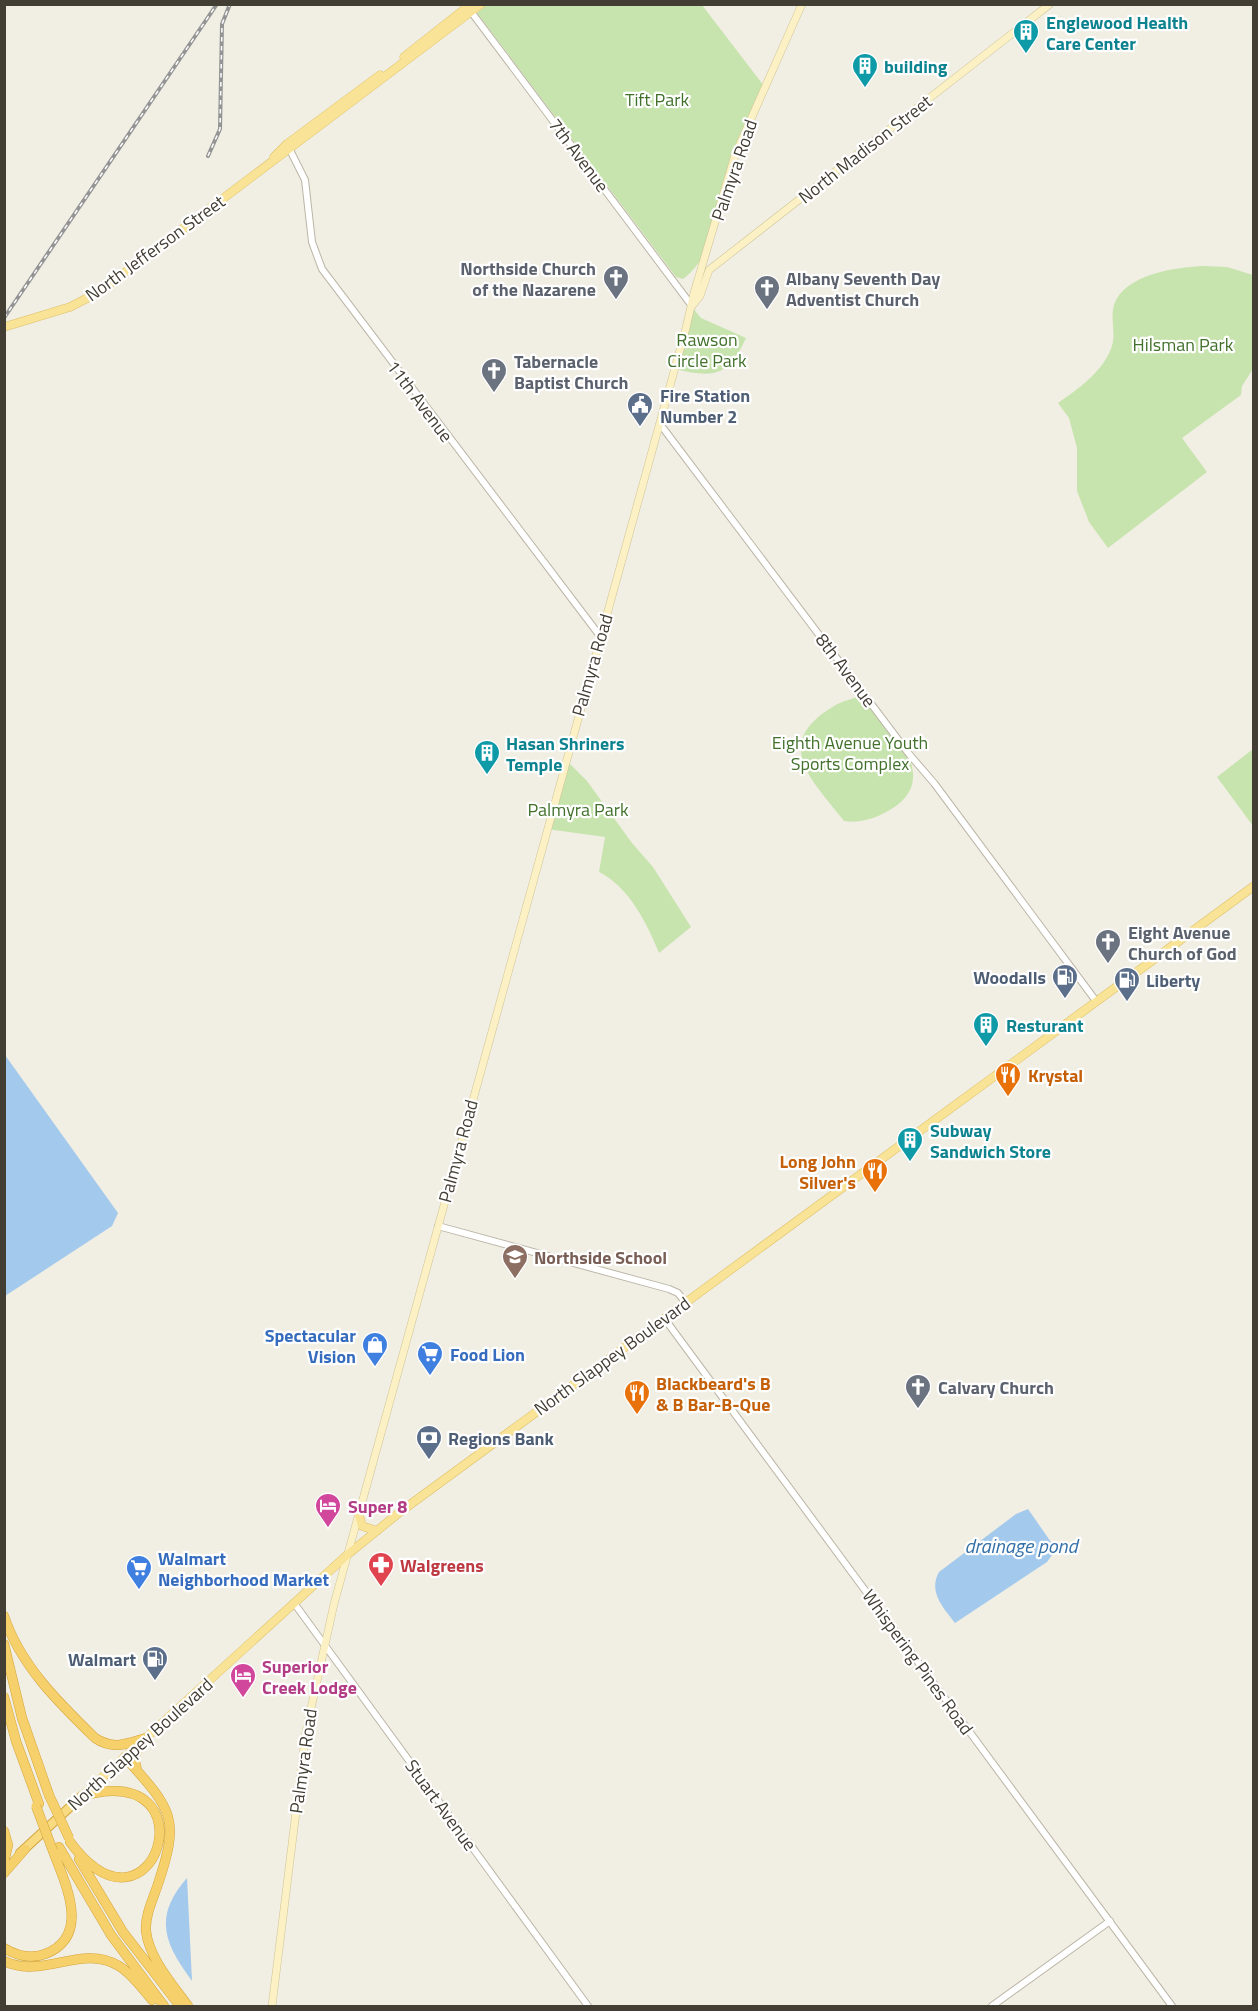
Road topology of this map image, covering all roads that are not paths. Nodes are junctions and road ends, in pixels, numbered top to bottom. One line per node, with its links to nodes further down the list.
1 (481, 4): 4 (main road, North Jefferson Street)
2 (801, 4): 7 (main road, Palmyra Road)
3 (1050, 4): 6 (main road, North Madison Street)
4 (468, 7): 5 (main road, North Jefferson Street); 7 (street, 7th Avenue)
5 (289, 147): 8 (main road, North Jefferson Street); 10 (street, 11th Avenue)
6 (709, 270): 7 (main road, Palmyra Road)
7 (692, 306): 9 (main road, Palmyra Road)
8 (4, 327)
9 (660, 424): 10 (main road, Palmyra Road); 12 (street, 8th Avenue)
10 (600, 636): 13 (main road, Palmyra Road)
11 (1254, 886): 12 (main road, North Slappey Boulevard)
12 (1096, 1001): 14 (main road, North Slappey Boulevard)
13 (438, 1226): 14 (street); 16 (main road, Palmyra Road)
14 (685, 1302): 15 (main road, North Slappey Boulevard)
15 (664, 1317): 17 (main road, North Slappey Boulevard); 35 (street, Whispering Pines Road)
16 (359, 1515): 17 (main road); 18 (main road, Palmyra Road)
17 (377, 1531): 18 (main road, North Slappey Boulevard)
18 (347, 1555): 19 (main road, North Slappey Boulevard); 22 (main road, Palmyra Road)
19 (294, 1603): 22 (street, Stuart Avenue); 24 (main road, North Slappey Boulevard)
20 (4, 1616): 24 (highway)
21 (4, 1644): 29 (highway, bridge)
22 (324, 1645): 41 (main road, Palmyra Road); 42 (street, Stuart Avenue)
23 (4, 1697): 31 (highway)
24 (145, 1739): 25 (main road, North Slappey Boulevard); 26 (highway)
25 (125, 1757): 26 (highway); 27 (main road, North Slappey Boulevard)
26 (141, 1777): 38 (highway)
27 (82, 1796): 29 (highway); 30 (highway, North Slappey Boulevard)
28 (4, 1831): 32 (highway)
29 (69, 1840): 38 (highway)
30 (25, 1849): 33 (highway, North Slappey Boulevard); 34 (highway)
31 (56, 1849): 36 (highway); 40 (highway)
32 (4, 1862)
33 (4, 1867)
34 (4, 1873)
35 (1110, 1921): 43 (street); 44 (street, Whispering Pines Road)
36 (4, 1948)
37 (4, 1961): 39 (highway)
38 (182, 2004)
39 (158, 2007)
40 (165, 2007)
41 (272, 2007)
42 (588, 2007)
43 (992, 2007)
44 (1172, 2007)

